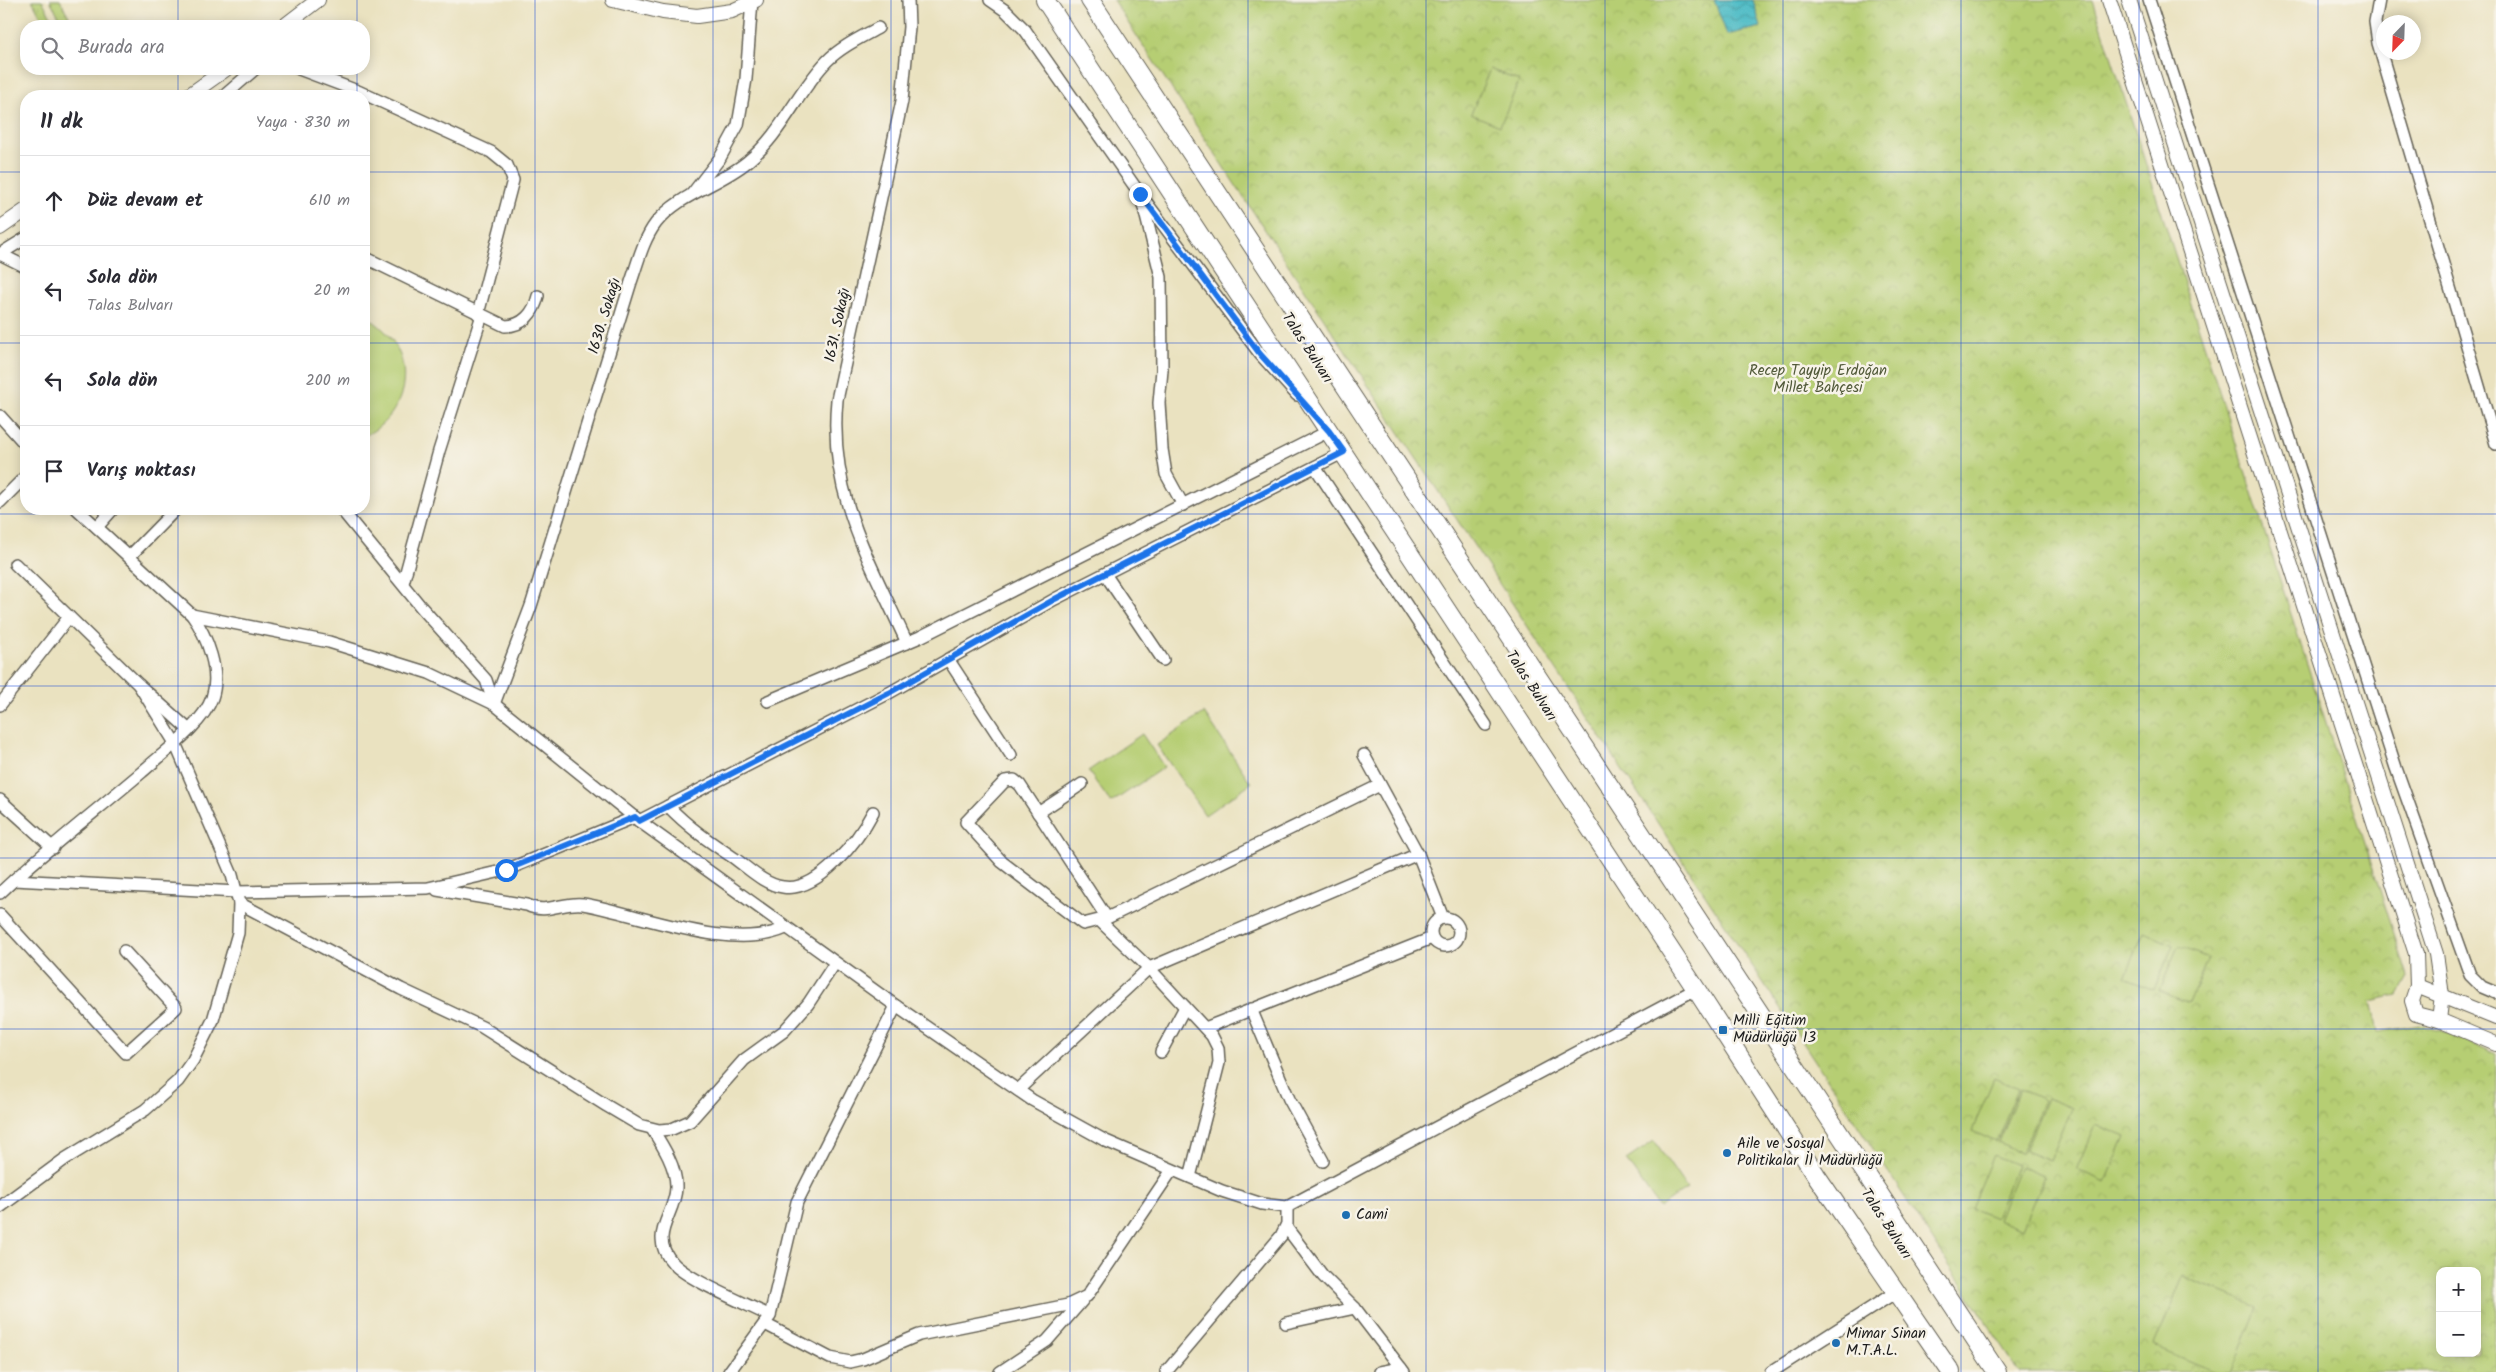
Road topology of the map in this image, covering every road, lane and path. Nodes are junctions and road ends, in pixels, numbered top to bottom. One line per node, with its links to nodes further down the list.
1 (318, 0): 14 (street)
2 (613, 0): 13 (street)
3 (990, 0): 23 (street)
4 (1045, 0): 34 (main road, Talas Bulvarı)
5 (1078, 0): 118 (main road, Talas Bulvarı)
6 (1090, 0): 119 (main road)
7 (2109, 0): 86 (street)
8 (2129, 0): 89 (street)
9 (2149, 0): 88 (street)
10 (2379, 0): 36 (street)
11 (753, 1): 13 (street); 24 (street)
12 (906, 1): 53 (street, 1631. Sokağı)
13 (633, 2)
14 (292, 20)
15 (878, 28): 24 (street, 1630. Sokağı)
16 (218, 75): 19 (street)
17 (248, 75): 20 (street)
18 (315, 75): 21 (street)
19 (196, 90)
20 (231, 90)
21 (355, 90)
22 (370, 97): 32 (street)
23 (1140, 194): 34 (street); 41 (street)
24 (689, 197): 58 (street, 1630. Sokağı)
25 (20, 214): 26 (street)
26 (0, 228)
27 (20, 242): 28 (street)
28 (0, 254): 30 (street)
29 (370, 260): 32 (street)
30 (20, 264)
31 (538, 296): 32 (street)
32 (480, 315): 50 (street)
33 (0, 416): 35 (street)
34 (1329, 431): 37 (main road, Talas Bulvarı); 41 (street)
35 (20, 438)
36 (2496, 444)
37 (1344, 452): 38 (street); 87 (main road, Talas Bulvarı)
38 (1315, 467): 49 (street); 60 (street)
39 (20, 482): 40 (street)
40 (0, 502)
41 (1183, 505): 53 (street)
42 (84, 515): 46 (street)
43 (108, 515): 46 (street)
44 (170, 515): 47 (street)
45 (346, 515): 50 (street)
46 (97, 527): 47 (street)
47 (129, 557): 51 (street)
48 (15, 564): 52 (street)
49 (1105, 574): 54 (street); 55 (street)
50 (403, 583): 58 (street)
51 (192, 615): 58 (street); 61 (street)
52 (69, 617): 56 (street); 59 (street)
53 (907, 643): 57 (street)
54 (948, 660): 63 (street); 68 (street)
55 (1163, 660)
56 (139, 685): 61 (street); 62 (street)
57 (768, 701)
58 (494, 704): 71 (street)
59 (0, 705)
60 (1486, 725)
61 (188, 729): 62 (street)
62 (175, 743): 72 (street); 77 (street)
63 (1011, 755)
64 (1364, 755): 66 (street)
65 (1082, 784): 70 (street)
66 (1380, 785): 73 (street); 80 (street)
67 (0, 800): 72 (street)
68 (668, 806): 69 (street); 71 (street)
69 (873, 812)
70 (1038, 813): 80 (street); 80 (street)
71 (637, 819): 75 (street); 81 (street)
72 (53, 848): 74 (street)
73 (1418, 854): 79 (street); 85 (street)
74 (14, 880): 76 (street); 77 (street)
75 (428, 888): 77 (street); 81 (street)
76 (0, 893)
77 (238, 898): 99 (street); 103 (street)
78 (0, 915): 83 (street)
79 (1443, 918): 82 (street); 82 (street)
80 (1103, 919): 85 (street)
81 (786, 928): 84 (street)
82 (1432, 938): 92 (street)
83 (124, 951)
84 (835, 963): 90 (street); 99 (street)
85 (1149, 968): 91 (street); 98 (street)
86 (2417, 986): 89 (street); 94 (street)
87 (1696, 989): 104 (street); 106 (main road, Talas Bulvarı)
88 (2496, 993)
89 (2442, 995): 93 (street); 94 (street)
90 (896, 1006): 98 (street); 109 (street)
91 (1185, 1007): 95 (street); 97 (street)
92 (1251, 1009): 95 (street); 100 (street)
93 (2496, 1018)
94 (2439, 1020): 96 (street)
95 (1205, 1028): 102 (street)
96 (2496, 1044)
97 (1161, 1052)
98 (1018, 1090): 101 (street)
99 (652, 1129): 109 (street)
100 (1323, 1161)
101 (1172, 1170): 102 (street); 107 (street)
102 (1190, 1177): 104 (street)
103 (0, 1207)
104 (1288, 1207): 105 (street)
105 (1286, 1227): 108 (street); 114 (street)
106 (1896, 1292): 116 (street); 117 (main road, Talas Bulvarı)
107 (1087, 1296): 109 (street); 113 (street)
108 (1355, 1308): 110 (street); 111 (street)
109 (767, 1320): 112 (street)
110 (1286, 1323)
111 (1402, 1370): 115 (street)
112 (729, 1372)
113 (1000, 1372)
114 (1166, 1372)
115 (1380, 1372)
116 (1771, 1372)
117 (1950, 1372)
118 (1984, 1372)
119 (1997, 1372)

